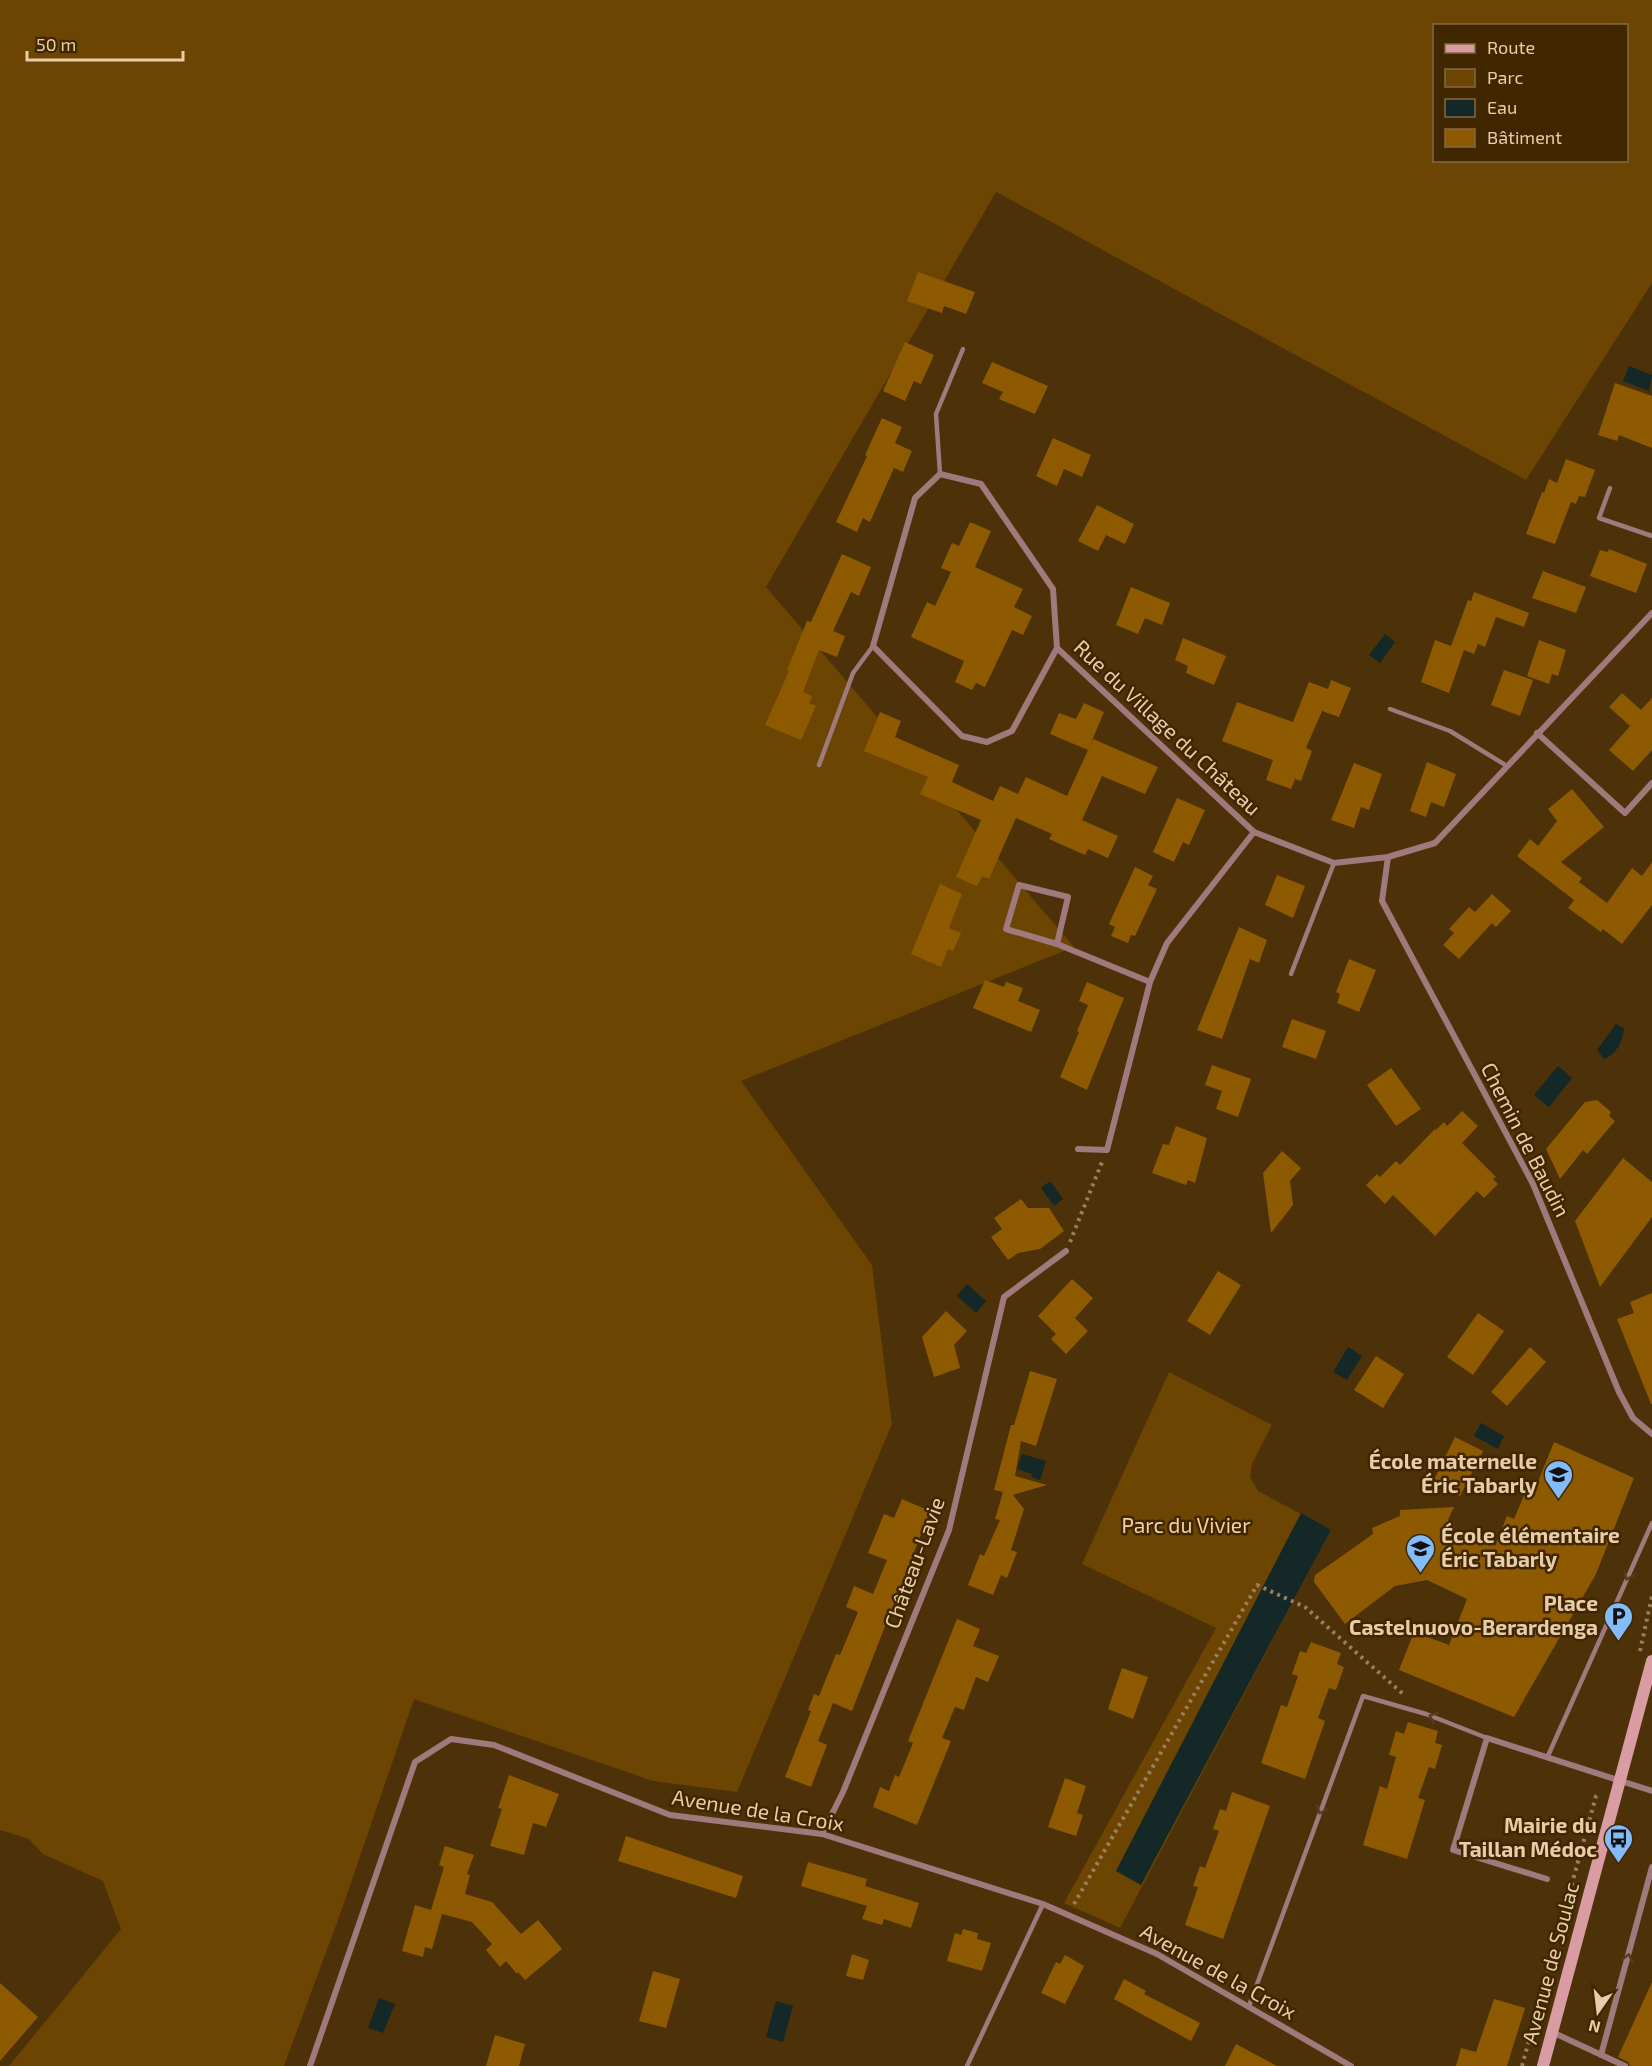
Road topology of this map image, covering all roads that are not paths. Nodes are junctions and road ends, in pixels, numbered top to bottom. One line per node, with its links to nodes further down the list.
1 (963, 349): 2 (lane)
2 (940, 474): 6 (street); 7 (street, Rue du Village du Château)
3 (1610, 488): 4 (lane)
4 (1652, 537)
5 (1652, 613): 9 (street, Rue du Village du Château)
6 (873, 646): 7 (street, Rue du Village du Château); 10 (lane)
7 (1057, 648): 13 (street, Rue du Village du Château)
8 (1390, 710): 11 (lane)
9 (1537, 733): 11 (street, Rue du Village du Château); 12 (street)
10 (819, 765)
11 (1506, 766): 14 (street, Rue du Village du Château)
12 (1652, 783)
13 (1254, 832): 15 (street, Rue du Village du Château); 18 (street, Rue du Village du Château)
14 (1388, 857): 15 (street, Rue du Village du Château); 21 (street, Chemin de Baudin)
15 (1334, 863): 17 (lane)
16 (1057, 944): 16 (street); 18 (street)
17 (1291, 974)
18 (1150, 982): 19 (street, Rue du Village du Château)
19 (1078, 1149)
20 (1066, 1251): 28 (street, Château-Lavie)
21 (1652, 1434)
22 (1652, 1523): 25 (lane, one-way to 25)
23 (1652, 1661): 26 (main road, Avenue de Soulac)
24 (1487, 1738): 25 (street); 30 (street); 32 (lane, one-way to 32)
25 (1547, 1758): 26 (street)
26 (1620, 1782): 27 (street); 33 (main road, Avenue de Soulac)
27 (1652, 1791)
28 (822, 1834): 31 (street, Avenue de la Croix); 35 (street, Avenue de la Croix)
29 (1652, 1867): 34 (street, one-way to 29)
30 (1547, 1879)
31 (1043, 1904): 32 (street, Avenue de la Croix); 36 (lane)
32 (1249, 2006): 37 (street, Avenue de la Croix)
33 (1552, 2032): 34 (street); 38 (main road, Avenue de Soulac)
34 (1601, 2055): 39 (street)
35 (310, 2066)
36 (967, 2066)
37 (1351, 2066)
38 (1543, 2066)
39 (1625, 2066)

